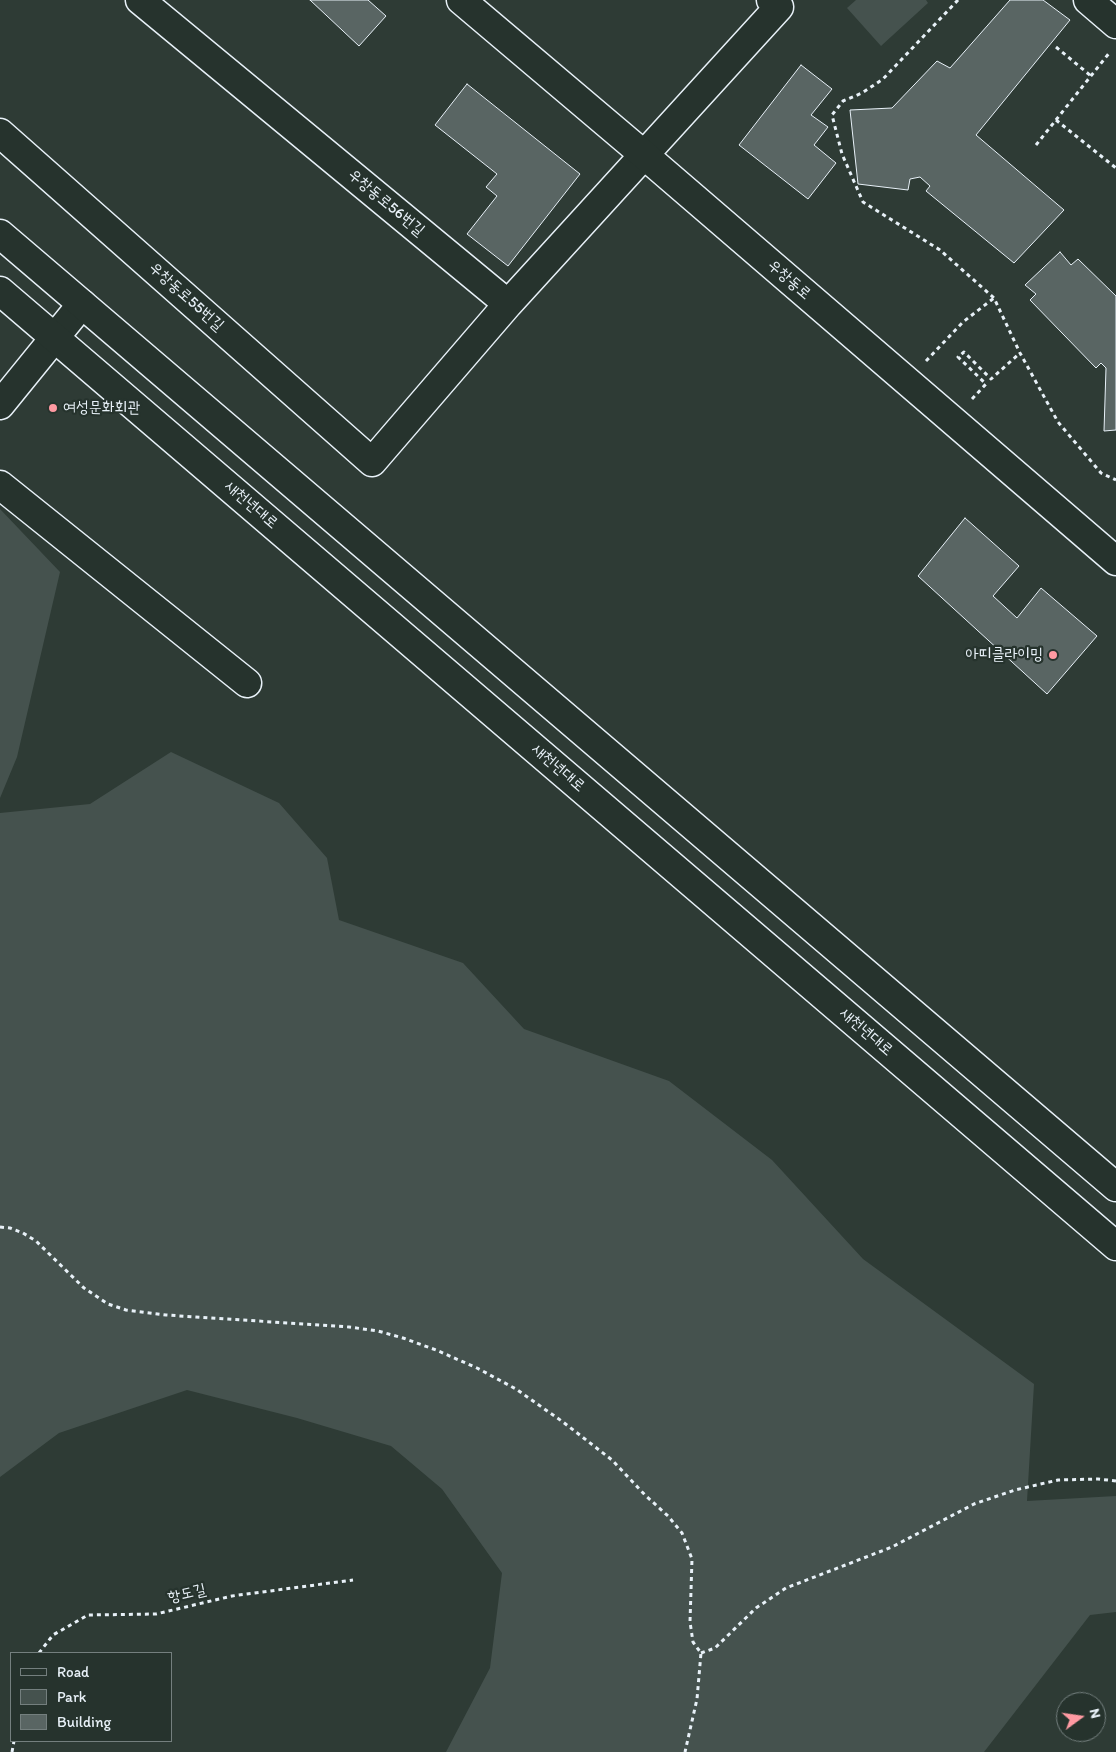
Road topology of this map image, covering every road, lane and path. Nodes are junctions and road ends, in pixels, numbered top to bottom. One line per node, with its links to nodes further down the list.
1 (140, 0): 19 (main road, 우창동로56번길)
2 (461, 0): 13 (main road, 우창동로)
3 (958, 0): 17 (path)
4 (1088, 0): 6 (main road)
5 (775, 4): 13 (main road)
6 (1116, 24)
7 (1056, 47): 9 (path)
8 (1116, 52): 9 (path)
9 (1091, 76): 10 (path)
10 (1056, 120): 12 (path); 14 (path)
11 (0, 133): 19 (main road, 우창동로55번길)
12 (1036, 145)
13 (643, 154): 19 (main road); 27 (main road, 우창동로)
14 (1116, 168)
15 (0, 234): 18 (main road)
16 (2, 297): 20 (main road, 새천년대로)
17 (994, 298): 21 (path); 22 (path)
18 (82, 304): 20 (main road); 29 (main road)
19 (508, 304)
20 (54, 337): 24 (main road); 31 (main road, 새천년대로)
21 (1020, 354): 23 (path); 25 (path)
22 (926, 362)
23 (972, 400)
24 (0, 405)
25 (1116, 480)
26 (0, 485): 28 (main road)
27 (1116, 561)
28 (247, 683)
29 (1116, 1187)
30 (0, 1227): 35 (path)
31 (1116, 1246)
32 (1116, 1481): 35 (path)
33 (353, 1580): 34 (path, 항도길)
34 (40, 1652)
35 (701, 1653): 36 (path)
36 (685, 1752)

